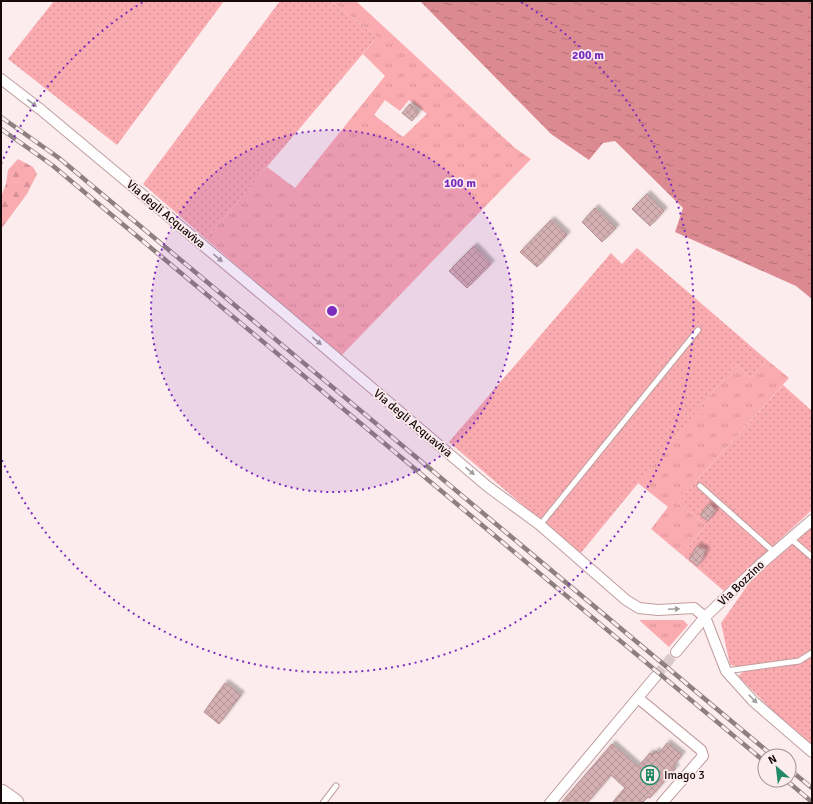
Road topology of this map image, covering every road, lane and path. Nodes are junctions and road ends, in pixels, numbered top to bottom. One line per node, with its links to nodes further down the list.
1 (1, 79): 5 (street, Via degli Acquaviva, one-way to 5)
2 (698, 330): 5 (lane)
3 (700, 486): 7 (lane)
4 (812, 520): 6 (street, Via Bozzino)
5 (540, 525): 9 (street, Via degli Acquaviva, one-way to 9)
6 (790, 538): 7 (street, Via Bozzino); 8 (lane)
7 (774, 552): 9 (street, Via Bozzino)
8 (812, 557)
9 (705, 617): 10 (street, Via Bozzino); 12 (street)
10 (676, 652)
11 (812, 652): 12 (lane)
12 (726, 671): 15 (street, one-way to 15)
13 (656, 676): 14 (street)
14 (638, 698): 18 (street); 19 (street)
15 (812, 752)
16 (336, 786): 17 (lane)
17 (323, 803)
18 (550, 803)
19 (662, 803)

